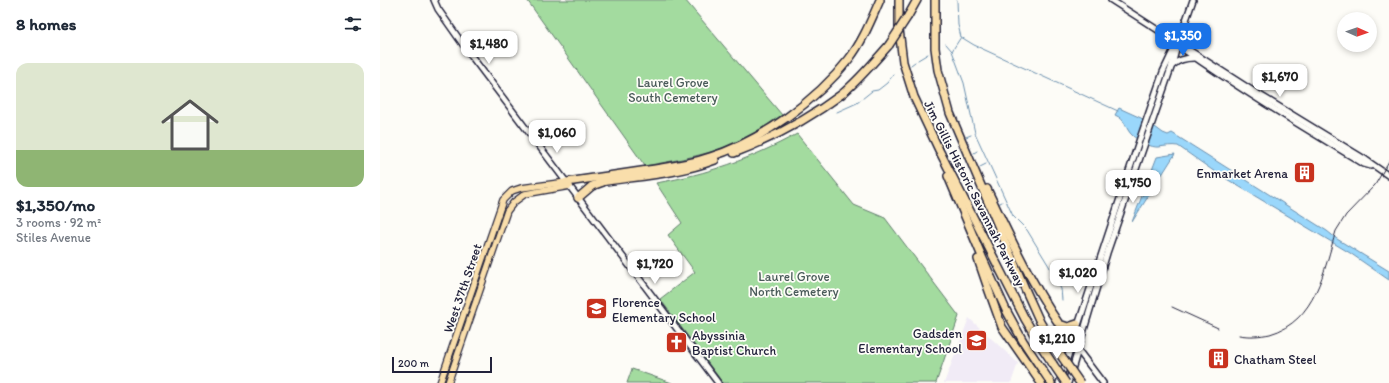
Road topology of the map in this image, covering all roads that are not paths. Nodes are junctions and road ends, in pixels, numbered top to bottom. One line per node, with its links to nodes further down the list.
1 (434, 0): 16 (street)
2 (880, 0): 16 (highway)
3 (899, 0): 11 (highway, Jim Gillis Historic Savannah Parkway)
4 (917, 0): 15 (highway, bridge)
5 (935, 0): 12 (highway, Jim Gillis Historic Savannah Parkway)
6 (1111, 0): 8 (street)
7 (1193, 0): 8 (street)
8 (1178, 43): 9 (street); 10 (street); 13 (street); 20 (street)
9 (1195, 58): 10 (street); 13 (street)
10 (1172, 66): 22 (street)
11 (939, 150): 18 (highway); 29 (highway, Jim Gillis Historic Savannah Parkway, bridge)
12 (967, 153): 19 (highway); 30 (highway, Jim Gillis Historic Savannah Parkway, bridge)
13 (1374, 166): 14 (street)
14 (1389, 176)
15 (604, 181): 16 (highway); 17 (highway)
16 (568, 184): 17 (street); 23 (main road, West 37th Street); 24 (main road, West 37th Street)
17 (578, 198): 25 (street)
18 (969, 228): 26 (highway); 27 (highway)
19 (1059, 324): 20 (highway); 21 (highway)
20 (1077, 324): 21 (street)
21 (1072, 342): 22 (street); 28 (street)
22 (1078, 350): 29 (street); 31 (street)
23 (440, 383)
24 (448, 383)
25 (718, 383)
26 (1041, 383)
27 (1051, 383)
28 (1059, 383)
29 (1067, 383)
30 (1080, 383)
31 (1103, 383)

